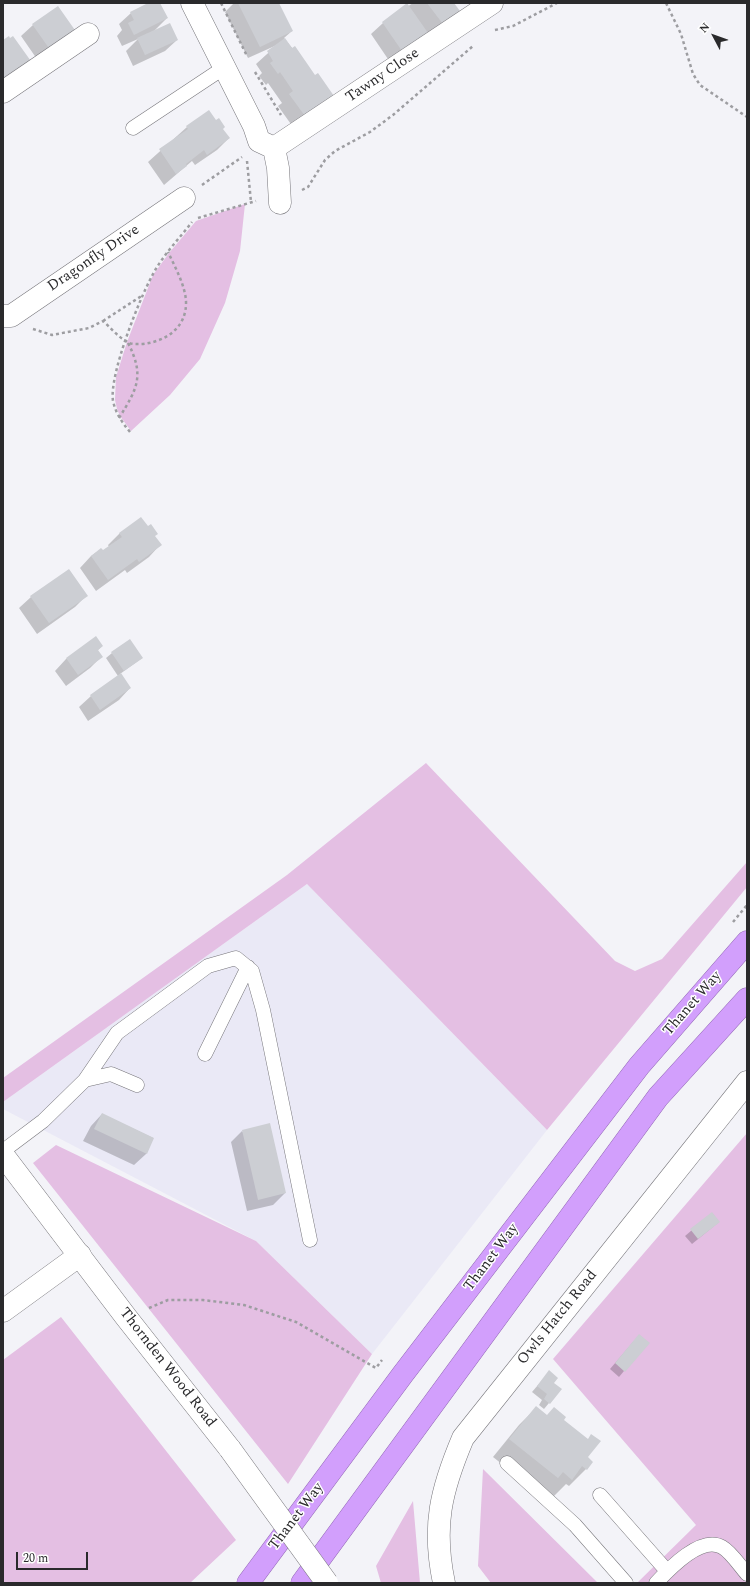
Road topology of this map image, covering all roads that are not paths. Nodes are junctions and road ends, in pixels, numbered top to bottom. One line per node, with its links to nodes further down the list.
1 (192, 3): 4 (street)
2 (492, 3): 7 (street, Tawny Close)
3 (88, 34): 5 (street)
4 (225, 67): 6 (lane); 7 (street)
5 (3, 92)
6 (133, 128)
7 (274, 148): 9 (street)
8 (184, 198): 10 (street, Dragonfly Drive)
9 (280, 199)
10 (7, 316)
11 (747, 942): 27 (highway, Thanet Way)
12 (248, 967): 14 (lane); 15 (lane); 20 (lane)
13 (747, 999): 28 (highway)
14 (205, 1054)
15 (85, 1080): 17 (lane); 18 (lane)
16 (747, 1082): 30 (street, Owls Hatch Road)
17 (137, 1086)
18 (3, 1151)
19 (3, 1155): 21 (street, Thornden Wood Road)
20 (310, 1240)
21 (80, 1254): 22 (street); 29 (street, Thornden Wood Road, bridge)
22 (3, 1311)
23 (507, 1463): 31 (lane)
24 (600, 1495): 25 (lane)
25 (667, 1571): 26 (lane); 32 (lane)
26 (747, 1574)
27 (248, 1583)
28 (302, 1583)
29 (327, 1583)
30 (444, 1583)
31 (626, 1583)
32 (656, 1583)

